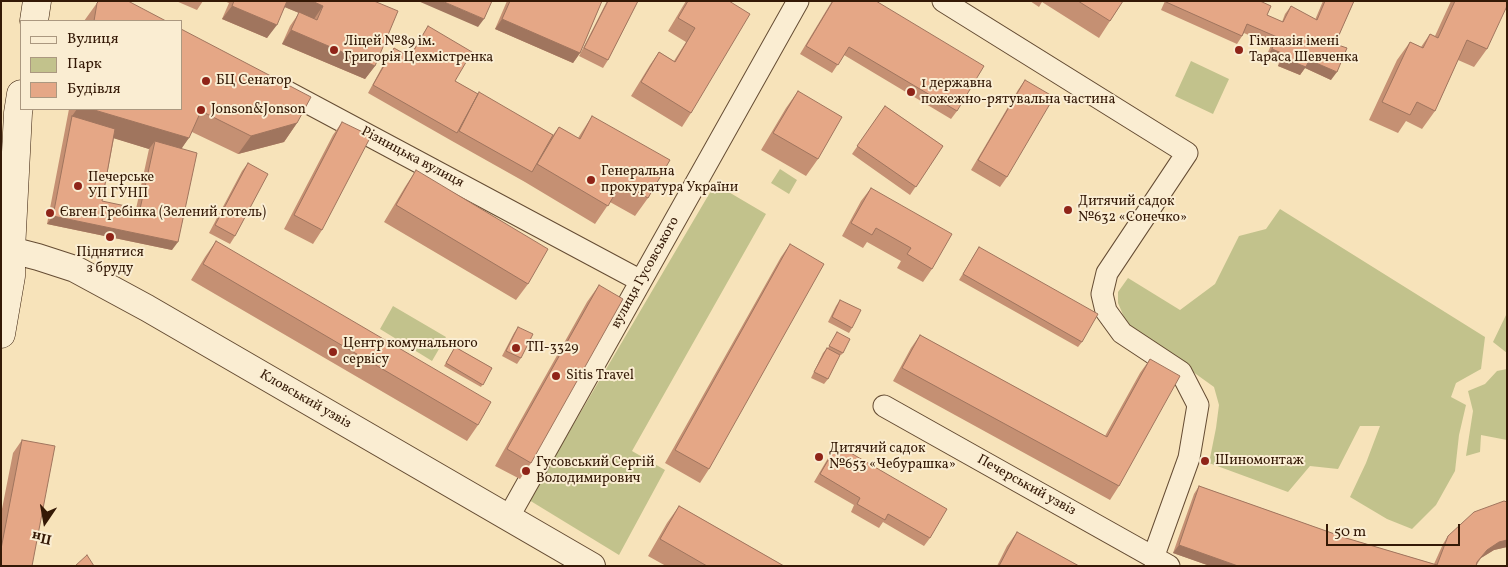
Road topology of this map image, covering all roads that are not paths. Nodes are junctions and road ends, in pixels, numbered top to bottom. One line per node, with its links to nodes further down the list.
1 (37, 1): 4 (main road)
2 (798, 1): 9 (street, вулиця Гусовського)
3 (943, 1): 13 (street)
4 (34, 20)
5 (268, 81): 9 (street, Різницька вулиця)
6 (20, 103): 7 (main road); 8 (main road)
7 (1, 144)
8 (6, 250): 10 (main road); 12 (street, Кловський узвіз)
9 (641, 280): 12 (street, вулиця Гусовського)
10 (1, 334)
11 (884, 406): 13 (street, Печерський узвіз)
12 (508, 518): 14 (street, Кловський узвіз)
13 (1161, 562)
14 (592, 566)

